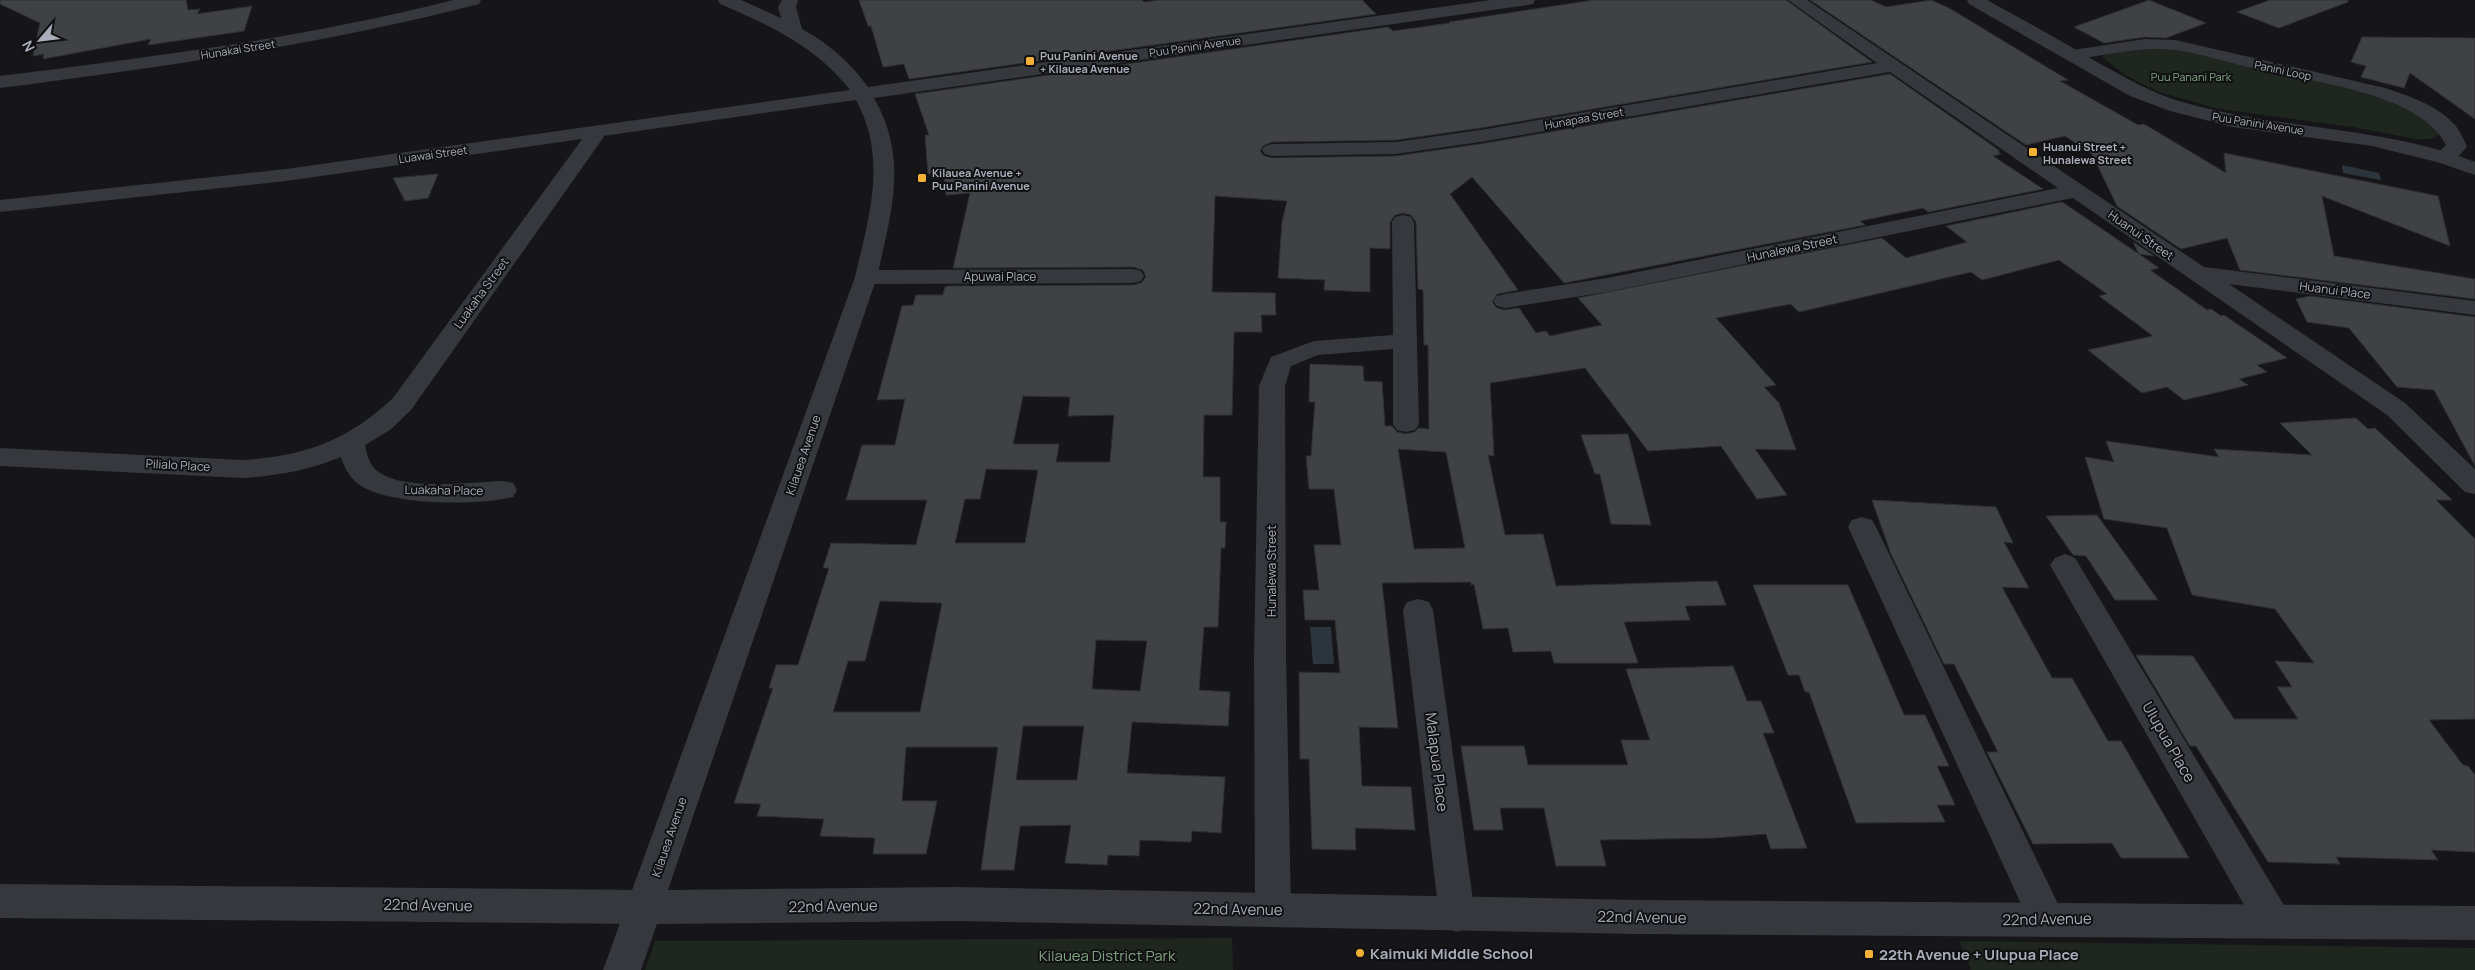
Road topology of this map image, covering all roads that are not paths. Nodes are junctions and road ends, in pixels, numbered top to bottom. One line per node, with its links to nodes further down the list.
1 (726, 0): 7 (street, Kilauea Avenue)
2 (790, 0): 7 (street)
3 (1527, 0): 11 (street, Puu Panini Avenue)
4 (1796, 0): 9 (street, Huanui Street)
5 (1974, 0): 8 (street, Puu Panini Avenue)
6 (466, 1): 10 (street, Hunakai Street)
7 (794, 32): 11 (street, Kilauea Avenue)
8 (2073, 55): 14 (street, Puu Panini Avenue); 14 (street, Panini Loop)
9 (1894, 66): 13 (street, Hunapaa Street); 16 (street, Huanui Street)
10 (0, 82)
11 (864, 94): 12 (street, Luawai Street); 21 (street, Kilauea Avenue)
12 (598, 131): 17 (street, Luawai Street); 26 (street, Luakaha Street)
13 (1272, 150)
14 (2444, 157): 15 (street, Puu Panini Avenue)
15 (2475, 169)
16 (2078, 191): 19 (street, Huanui Street); 22 (street, Hunalewa Street)
17 (0, 206)
18 (1403, 222): 24 (street)
19 (2195, 273): 23 (street, Huanui Place); 28 (street, Huanui Street)
20 (1133, 276): 21 (street, Apuwai Place)
21 (866, 277): 35 (street, Kilauea Avenue)
22 (1505, 301)
23 (2475, 308)
24 (1404, 342): 25 (street); 36 (street, Hunalewa Street)
25 (1406, 424)
26 (351, 442): 27 (street, Pilialo Place); 30 (street, Luakaha Place)
27 (0, 457)
28 (2463, 463): 29 (street, Huanui Street)
29 (2475, 485)
30 (502, 490)
31 (1862, 527): 39 (street)
32 (2065, 565): 38 (street, Ulupua Place)
33 (1418, 610): 37 (street, Malapua Place)
34 (0, 902): 35 (street, 22nd Avenue)
35 (644, 907): 36 (street, 22nd Avenue); 41 (street, Kilauea Avenue)
36 (1272, 909): 37 (street, 22nd Avenue)
37 (1457, 915): 39 (street, 22nd Avenue)
38 (2272, 919): 39 (street, 22nd Avenue); 40 (street, 22nd Avenue)
39 (2047, 920)
40 (2475, 923)
41 (622, 970)

